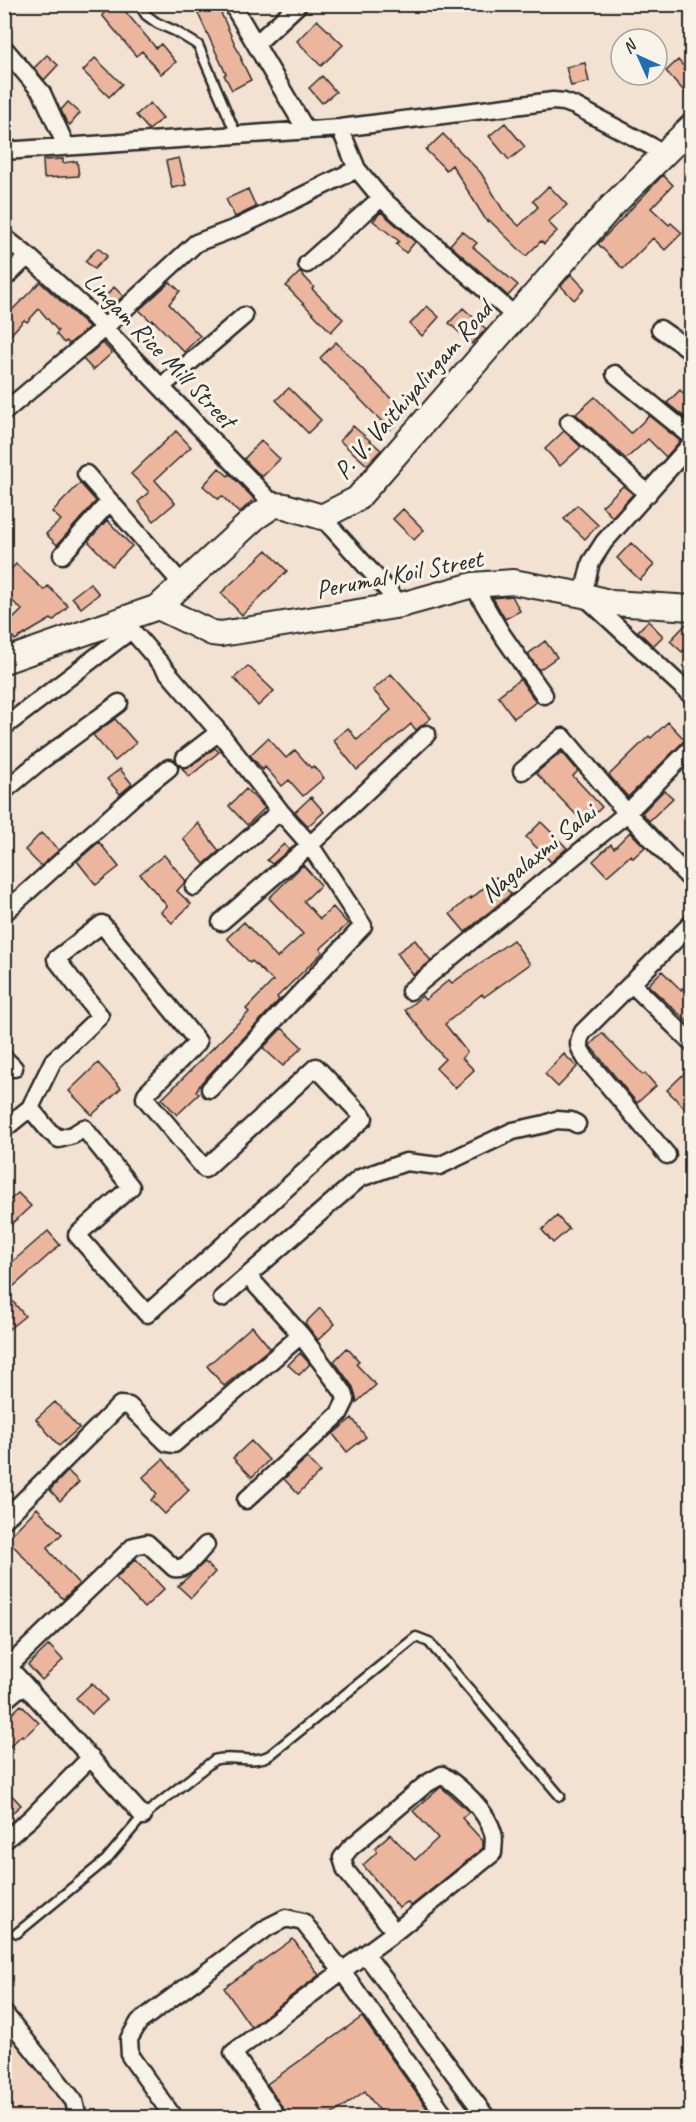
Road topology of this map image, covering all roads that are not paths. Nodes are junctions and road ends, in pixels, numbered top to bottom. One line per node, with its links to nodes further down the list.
1 (139, 4): 9 (lane)
2 (237, 4): 4 (street)
3 (299, 4): 4 (street)
4 (256, 44): 8 (street)
5 (4, 48): 10 (street)
6 (692, 126): 12 (street, P. V. Vaithiyalingam Road)
7 (340, 129): 8 (street); 12 (street); 13 (street)
8 (306, 130): 9 (street)
9 (236, 134): 10 (street)
10 (66, 146): 11 (street)
11 (4, 151)
12 (664, 153): 20 (street, P. V. Vaithiyalingam Road)
13 (357, 169): 14 (street); 21 (street)
14 (381, 198): 17 (street); 20 (street)
15 (4, 237): 16 (street, Lingam Rice Mill Street)
16 (28, 256): 18 (street); 21 (street, Lingam Rice Mill Street)
17 (308, 264)
18 (4, 279)
19 (244, 316): 25 (street)
20 (516, 317): 34 (street, P. V. Vaithiyalingam Road)
21 (104, 328): 25 (street, Lingam Rice Mill Street); 26 (street)
22 (660, 329): 23 (street)
23 (692, 351)
24 (615, 374): 28 (street)
25 (162, 387): 33 (street, Lingam Rice Mill Street)
26 (4, 412)
27 (569, 422): 31 (street)
28 (692, 437)
29 (692, 443): 31 (street)
30 (86, 474): 32 (street)
31 (648, 494): 38 (street)
32 (110, 501): 35 (street); 36 (street)
33 (274, 505): 34 (street); 36 (street)
34 (322, 517): 39 (street)
35 (62, 555)
36 (183, 585): 40 (street)
37 (473, 585): 38 (street, Perumal Koil Street); 39 (street, Perumal Koil Street); 44 (street)
38 (583, 595): 41 (street, Perumal Koil Street); 45 (street)
39 (401, 605): 40 (street, Perumal Koil Street)
40 (158, 607): 42 (street)
41 (692, 608)
42 (127, 625): 43 (street); 47 (street); 48 (street)
43 (4, 661)
44 (544, 695)
45 (692, 696)
46 (119, 703): 54 (street)
47 (4, 726)
48 (219, 732): 51 (street); 55 (street)
49 (427, 734): 57 (street)
50 (692, 747): 56 (street, Nagalaxmi Salai)
51 (185, 758)
52 (169, 768): 60 (street)
53 (522, 771): 56 (street)
54 (4, 792)
55 (280, 811): 57 (street); 59 (street)
56 (627, 813): 58 (street); 64 (street, Nagalaxmi Salai)
57 (310, 845): 61 (street); 66 (street)
58 (692, 881)
59 (194, 886)
60 (4, 913)
61 (222, 922)
62 (692, 923): 63 (street)
63 (632, 984): 65 (street); 70 (street)
64 (411, 991)
65 (692, 1043)
66 (210, 1089)
67 (30, 1108): 67 (street); 69 (street)
68 (577, 1124): 71 (street)
69 (4, 1129)
70 (667, 1155)
71 (248, 1276): 72 (street); 73 (street)
72 (222, 1298)
73 (301, 1335): 74 (street); 75 (street)
74 (246, 1500)
75 (4, 1520)
76 (206, 1545): 77 (street)
77 (6, 1664): 78 (street)
78 (24, 1684): 79 (street); 80 (street)
79 (4, 1701)
80 (91, 1757): 82 (street); 83 (street)
81 (560, 1796): 82 (lane)
82 (143, 1816): 85 (lane)
83 (4, 1841)
84 (395, 1932): 84 (street); 86 (street)
85 (17, 1933)
86 (366, 1955): 87 (street); 93 (street)
87 (342, 1971): 90 (street); 91 (street); 92 (street)
88 (4, 2013): 89 (street)
89 (78, 2118)
90 (174, 2118)
91 (278, 2118)
92 (447, 2118)
93 (487, 2118)

